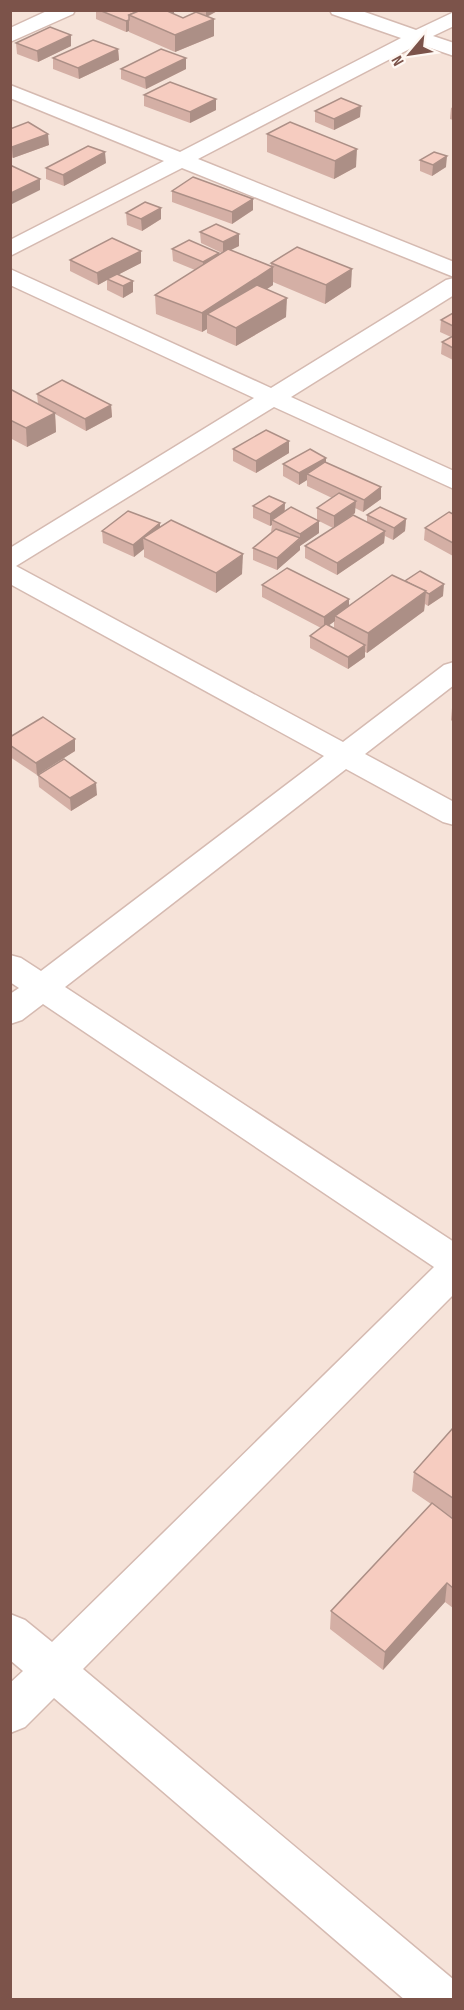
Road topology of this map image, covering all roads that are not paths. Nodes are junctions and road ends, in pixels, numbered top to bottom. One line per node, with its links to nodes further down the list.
1 (66, 10): 4 (street)
2 (339, 10): 5 (street)
3 (453, 18): 5 (street)
4 (10, 36)
5 (416, 38): 6 (street); 8 (street)
6 (453, 50)
7 (10, 91): 8 (street)
8 (181, 160): 9 (street); 10 (street)
9 (10, 249)
10 (453, 270)
11 (10, 276): 13 (street)
12 (453, 285): 13 (street)
13 (273, 397): 14 (street); 15 (street)
14 (453, 481)
15 (10, 560)
16 (10, 573): 18 (street)
17 (453, 671): 18 (street)
18 (344, 755): 19 (street); 21 (street)
19 (453, 815)
20 (10, 966): 21 (street)
21 (42, 987): 22 (street); 23 (street)
22 (10, 1012)
23 (453, 1261)
24 (453, 1270): 26 (street)
25 (10, 1633): 26 (street)
26 (54, 1670): 27 (street); 28 (street)
27 (10, 1713)
28 (441, 2000)

